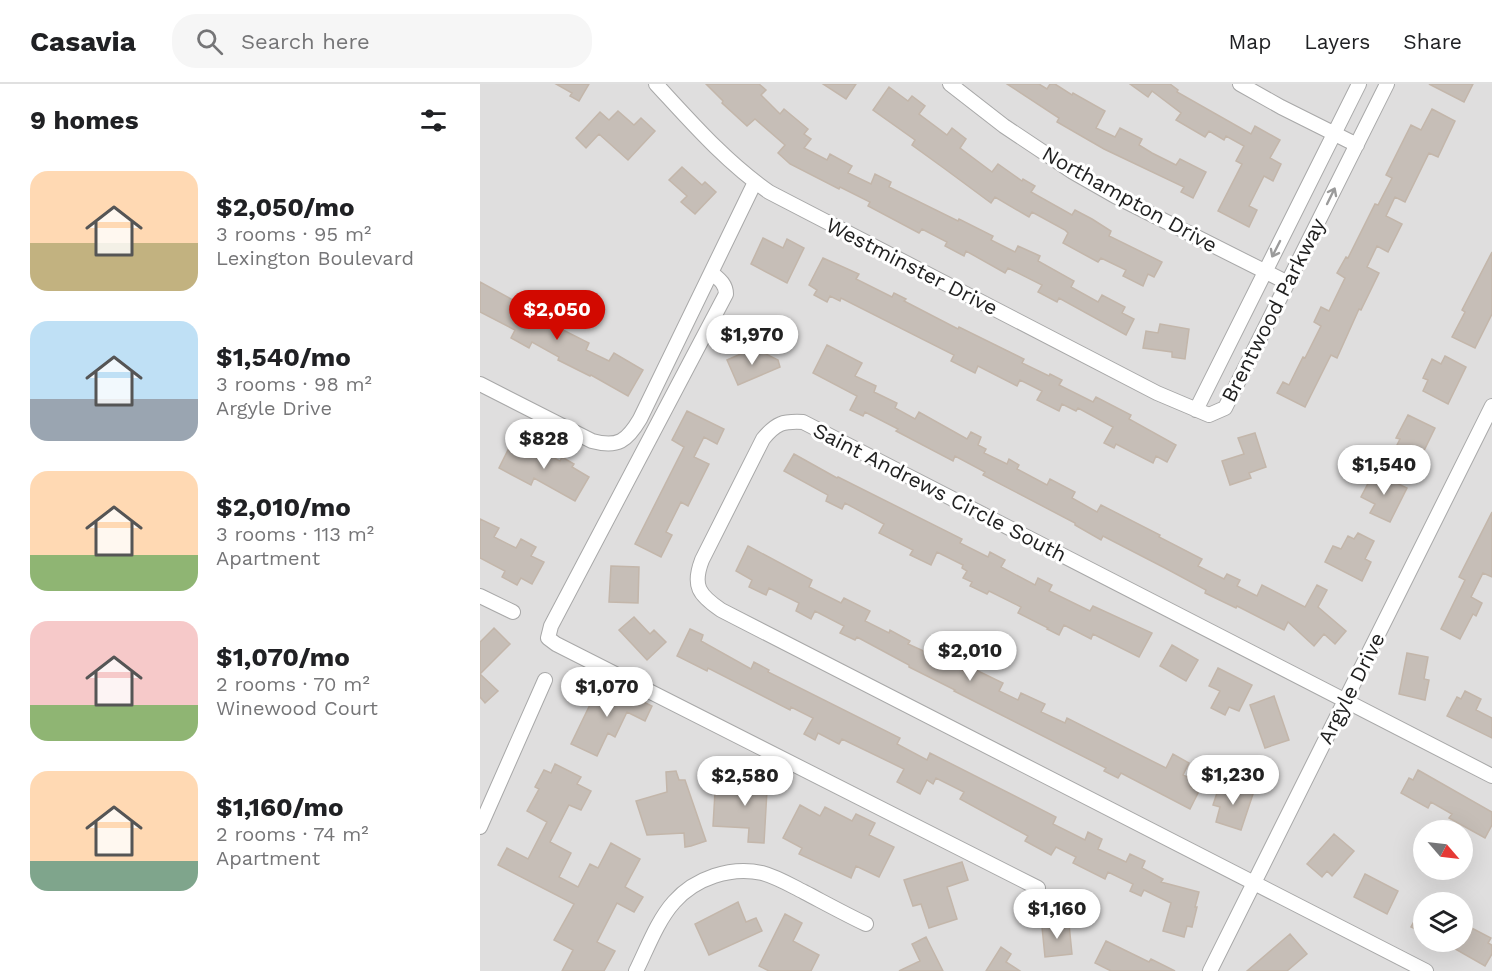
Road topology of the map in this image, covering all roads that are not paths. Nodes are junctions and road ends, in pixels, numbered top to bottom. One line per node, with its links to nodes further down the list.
1 (656, 84): 8 (street, Westminster Drive)
2 (950, 84): 9 (street, Northampton Drive)
3 (1240, 84): 6 (street)
4 (1359, 84): 6 (street, Brentwood Parkway)
5 (1387, 84): 7 (street, Brentwood Parkway)
6 (1334, 133): 7 (street); 9 (street, Brentwood Parkway, one-way to 9)
7 (1357, 145): 11 (street, Brentwood Parkway, one-way to 7)
8 (755, 182): 10 (street); 14 (street, Westminster Drive)
9 (1265, 272): 11 (street, Northampton Drive); 14 (street, Brentwood Parkway)
10 (712, 273): 12 (street); 22 (street)
11 (1288, 283): 14 (street, Brentwood Parkway)
12 (480, 384)
13 (1492, 406): 18 (street, Argyle Drive)
14 (1196, 410)
15 (480, 596): 16 (street)
16 (513, 612)
17 (545, 680): 20 (street)
18 (1345, 701): 19 (street); 21 (street, Argyle Drive); 21 (street, Saint Andrews Circle South)
19 (1492, 776)
20 (480, 827)
21 (1254, 883): 25 (street, Argyle Drive); 26 (street)
22 (1038, 888)
23 (866, 924): 24 (street)
24 (636, 971)
25 (1209, 971)
26 (1426, 971)

